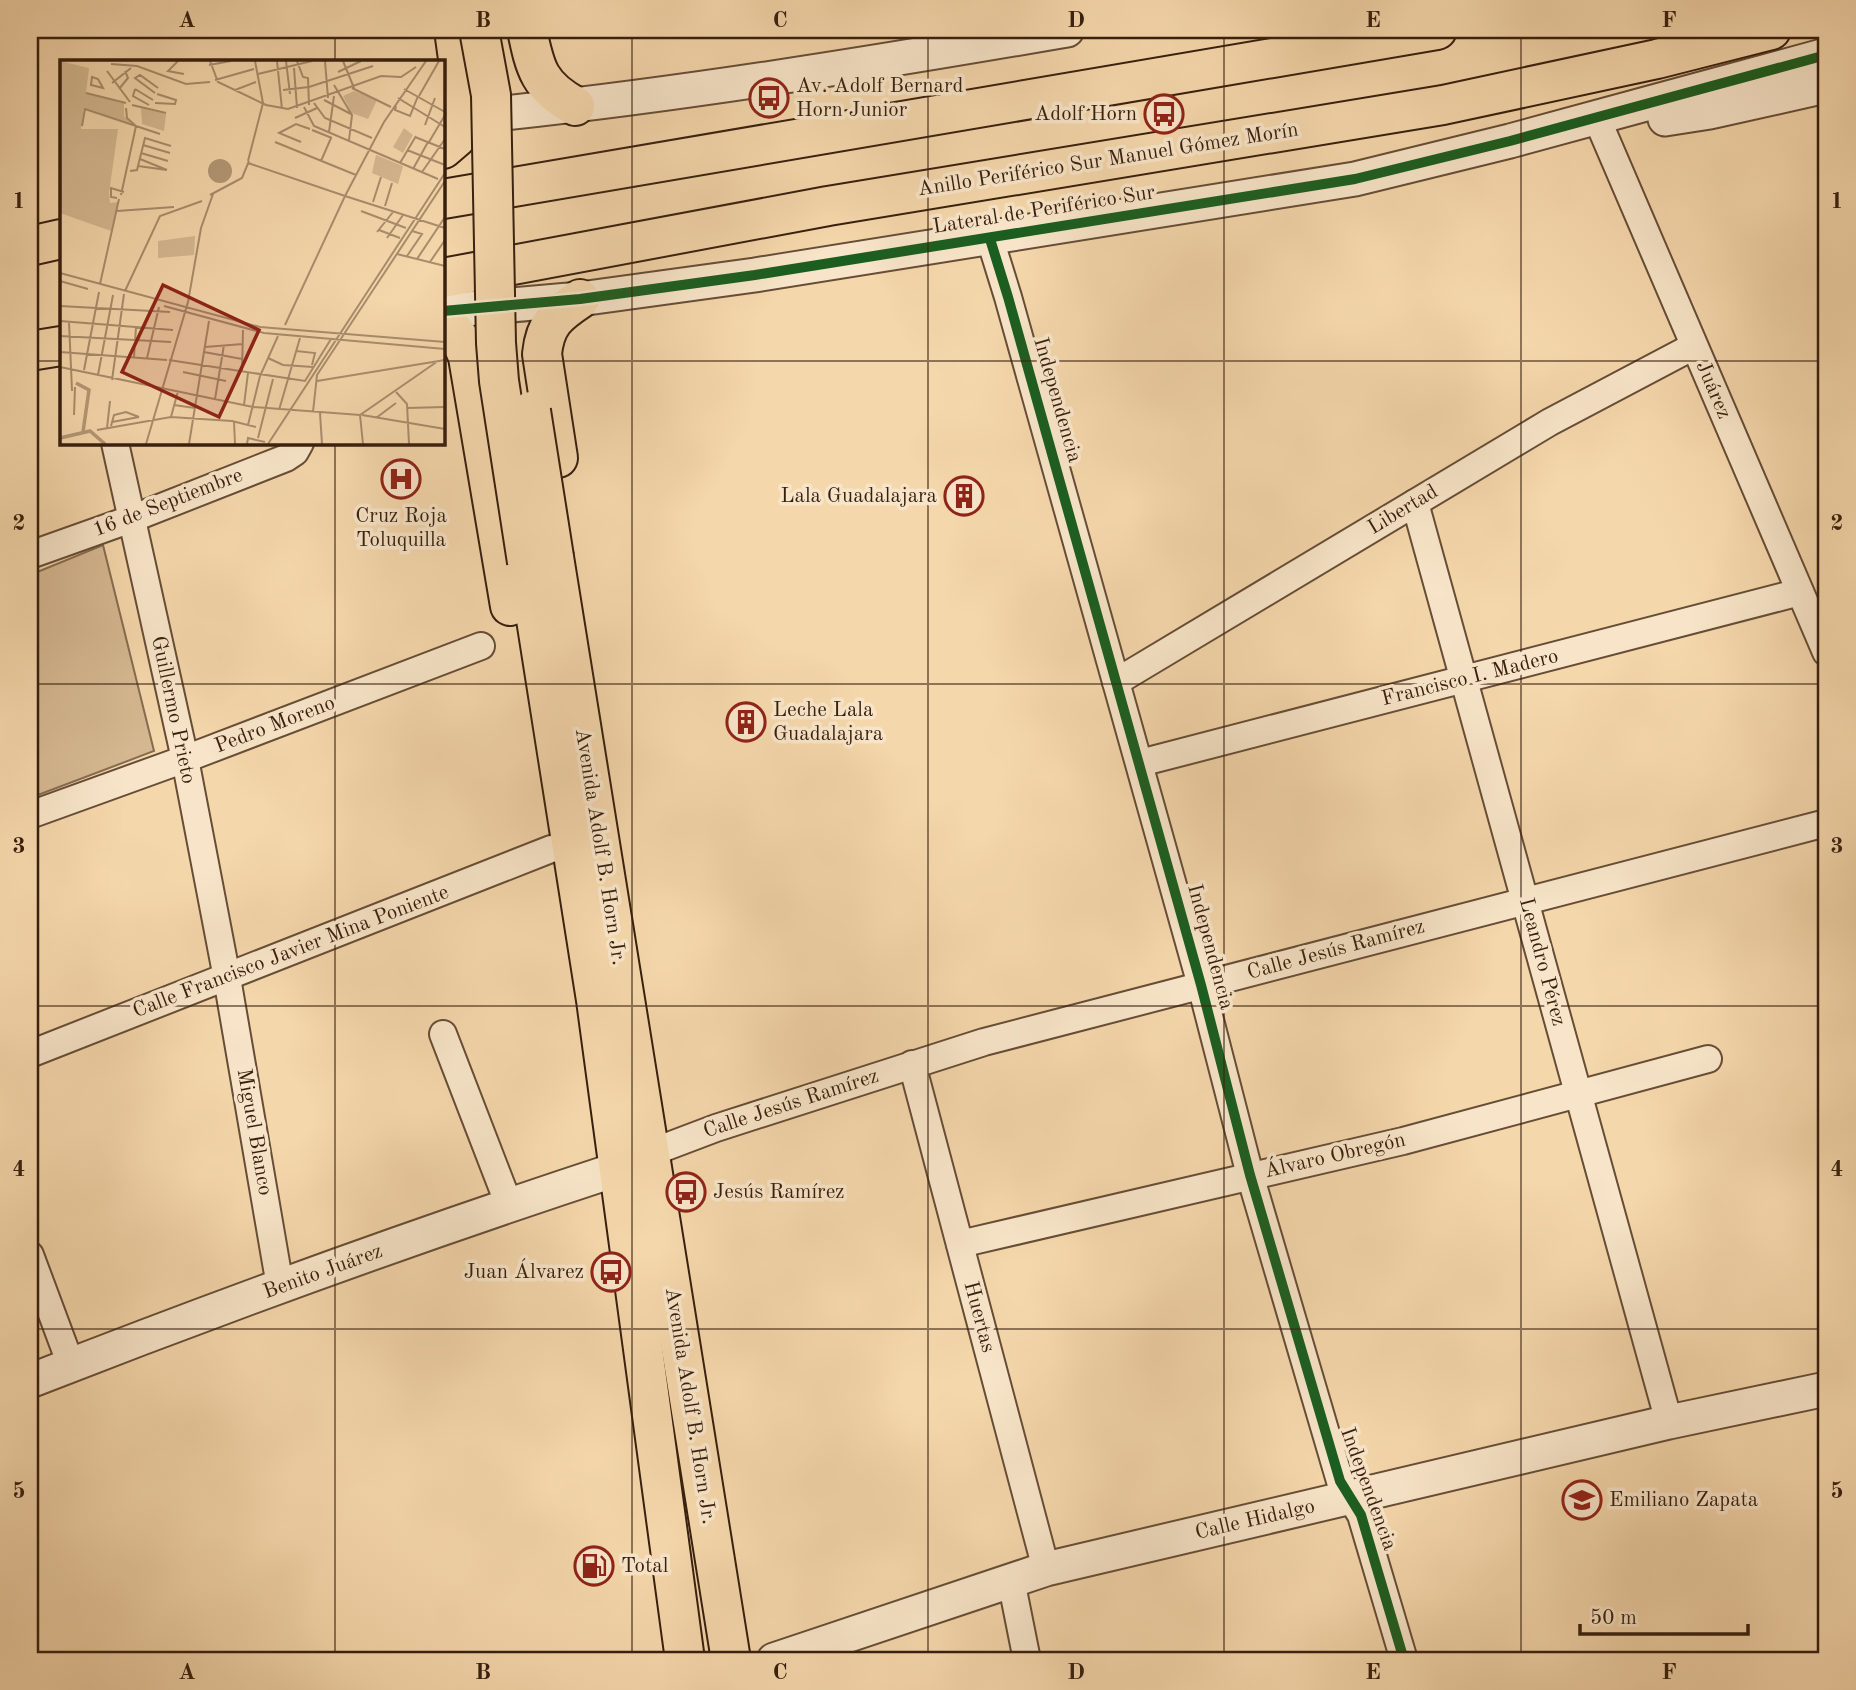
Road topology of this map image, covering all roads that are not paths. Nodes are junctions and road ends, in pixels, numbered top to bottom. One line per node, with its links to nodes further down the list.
1 (1067, 30): 10 (street)
2 (1372, 30): 8 (main road)
3 (1437, 30): 8 (main road)
4 (1771, 30): 21 (main road, Anillo Periférico Sur Manuel Gómez Morín)
5 (521, 34): 6 (main road); 10 (main road); 37 (main road, Avenida Adolf B. Horn Jr., bridge)
6 (464, 38): 11 (main road); 37 (main road, Avenida Adolf B. Horn Jr., bridge)
7 (1826, 55): 13 (street)
8 (1261, 60): 15 (main road)
9 (1826, 86): 12 (street)
10 (575, 106): 11 (street)
11 (466, 117): 14 (main road)
12 (1601, 128): 13 (street); 26 (street, Juárez)
13 (1510, 141): 17 (street, Lateral de Periférico Sur)
14 (444, 148)
15 (444, 199)
16 (60, 239): 18 (main road)
17 (990, 239): 22 (street, Lateral de Periférico Sur); 42 (street, Independencia)
18 (30, 246)
19 (60, 266): 20 (main road)
20 (30, 271)
21 (444, 278)
22 (580, 299): 23 (street, Lateral de Periférico Sur); 28 (main road)
23 (444, 312)
24 (444, 322): 29 (main road)
25 (60, 346): 27 (main road)
26 (1694, 346): 32 (street, Libertad); 38 (street, Juárez)
27 (30, 351)
28 (550, 411): 29 (main road); 34 (main road)
29 (480, 426): 35 (main road)
30 (115, 444): 33 (street, Guillermo Prieto)
31 (300, 444): 33 (street, 16 de Septiembre)
32 (1415, 503): 41 (street, Leandro Pérez); 42 (street, Libertad)
33 (131, 519): 36 (street, 16 de Septiembre); 43 (street, Guillermo Prieto)
34 (567, 520): 35 (main road); 57 (main road)
35 (497, 531): 47 (main road)
36 (30, 555)
37 (541, 560): 55 (main road, Avenida Adolf B. Horn Jr.); 57 (main road, Avenida Adolf B. Horn Jr.)
38 (1800, 592): 40 (street, Juárez); 41 (street, Francisco I. Madero)
39 (481, 646): 43 (street, Pedro Moreno)
40 (1826, 652)
41 (1464, 679): 44 (street, Francisco I. Madero); 48 (street, Leandro Pérez)
42 (1116, 682): 44 (street, Independencia)
43 (185, 759): 45 (street, Pedro Moreno); 49 (street, Guillermo Prieto)
44 (1140, 763): 50 (street, Independencia)
45 (30, 815)
46 (1826, 823): 48 (street, Calle Jesús Ramírez)
47 (551, 849): 49 (street, Calle Francisco Javier Mina Poniente); 55 (main road)
48 (1525, 901): 50 (street, Calle Jesús Ramírez); 56 (street, Leandro Pérez)
49 (227, 978): 52 (street, Calle Francisco Javier Mina Poniente); 62 (street, Miguel Blanco)
50 (1201, 985): 54 (street, Calle Jesús Ramírez); 58 (street, Independencia)
51 (443, 1034): 59 (street)
52 (30, 1054)
53 (1708, 1059): 56 (street, Álvaro Obregón)
54 (912, 1065): 57 (street, Calle Jesús Ramírez); 60 (street, Huertas)
55 (608, 1089): 57 (main road, Avenida Adolf B. Horn Jr.)
56 (1578, 1093): 58 (street, Álvaro Obregón); 66 (street, Leandro Pérez)
57 (639, 1156): 59 (street, Benito Juárez); 70 (main road, Avenida Adolf B. Horn Jr.); 71 (main road, Avenida Adolf B. Horn Jr.)
58 (1250, 1175): 60 (street, Álvaro Obregón); 67 (street, Independencia)
59 (509, 1205): 62 (street, Benito Juárez)
60 (960, 1244): 68 (street, Huertas)
61 (30, 1255): 63 (street)
62 (280, 1286): 63 (street, Benito Juárez)
63 (71, 1365): 64 (street, Benito Juárez)
64 (30, 1381)
65 (1826, 1389): 66 (street, Calle Hidalgo)
66 (1669, 1422): 67 (street, Calle Hidalgo)
67 (1350, 1497): 68 (street, Calle Hidalgo); 74 (street, Independencia)
68 (1046, 1569): 69 (street, Calle Hidalgo)
69 (1011, 1580): 72 (street, Calle Hidalgo); 73 (street)
70 (685, 1660)
71 (731, 1660)
72 (774, 1660)
73 (1027, 1660)
74 (1404, 1660)

